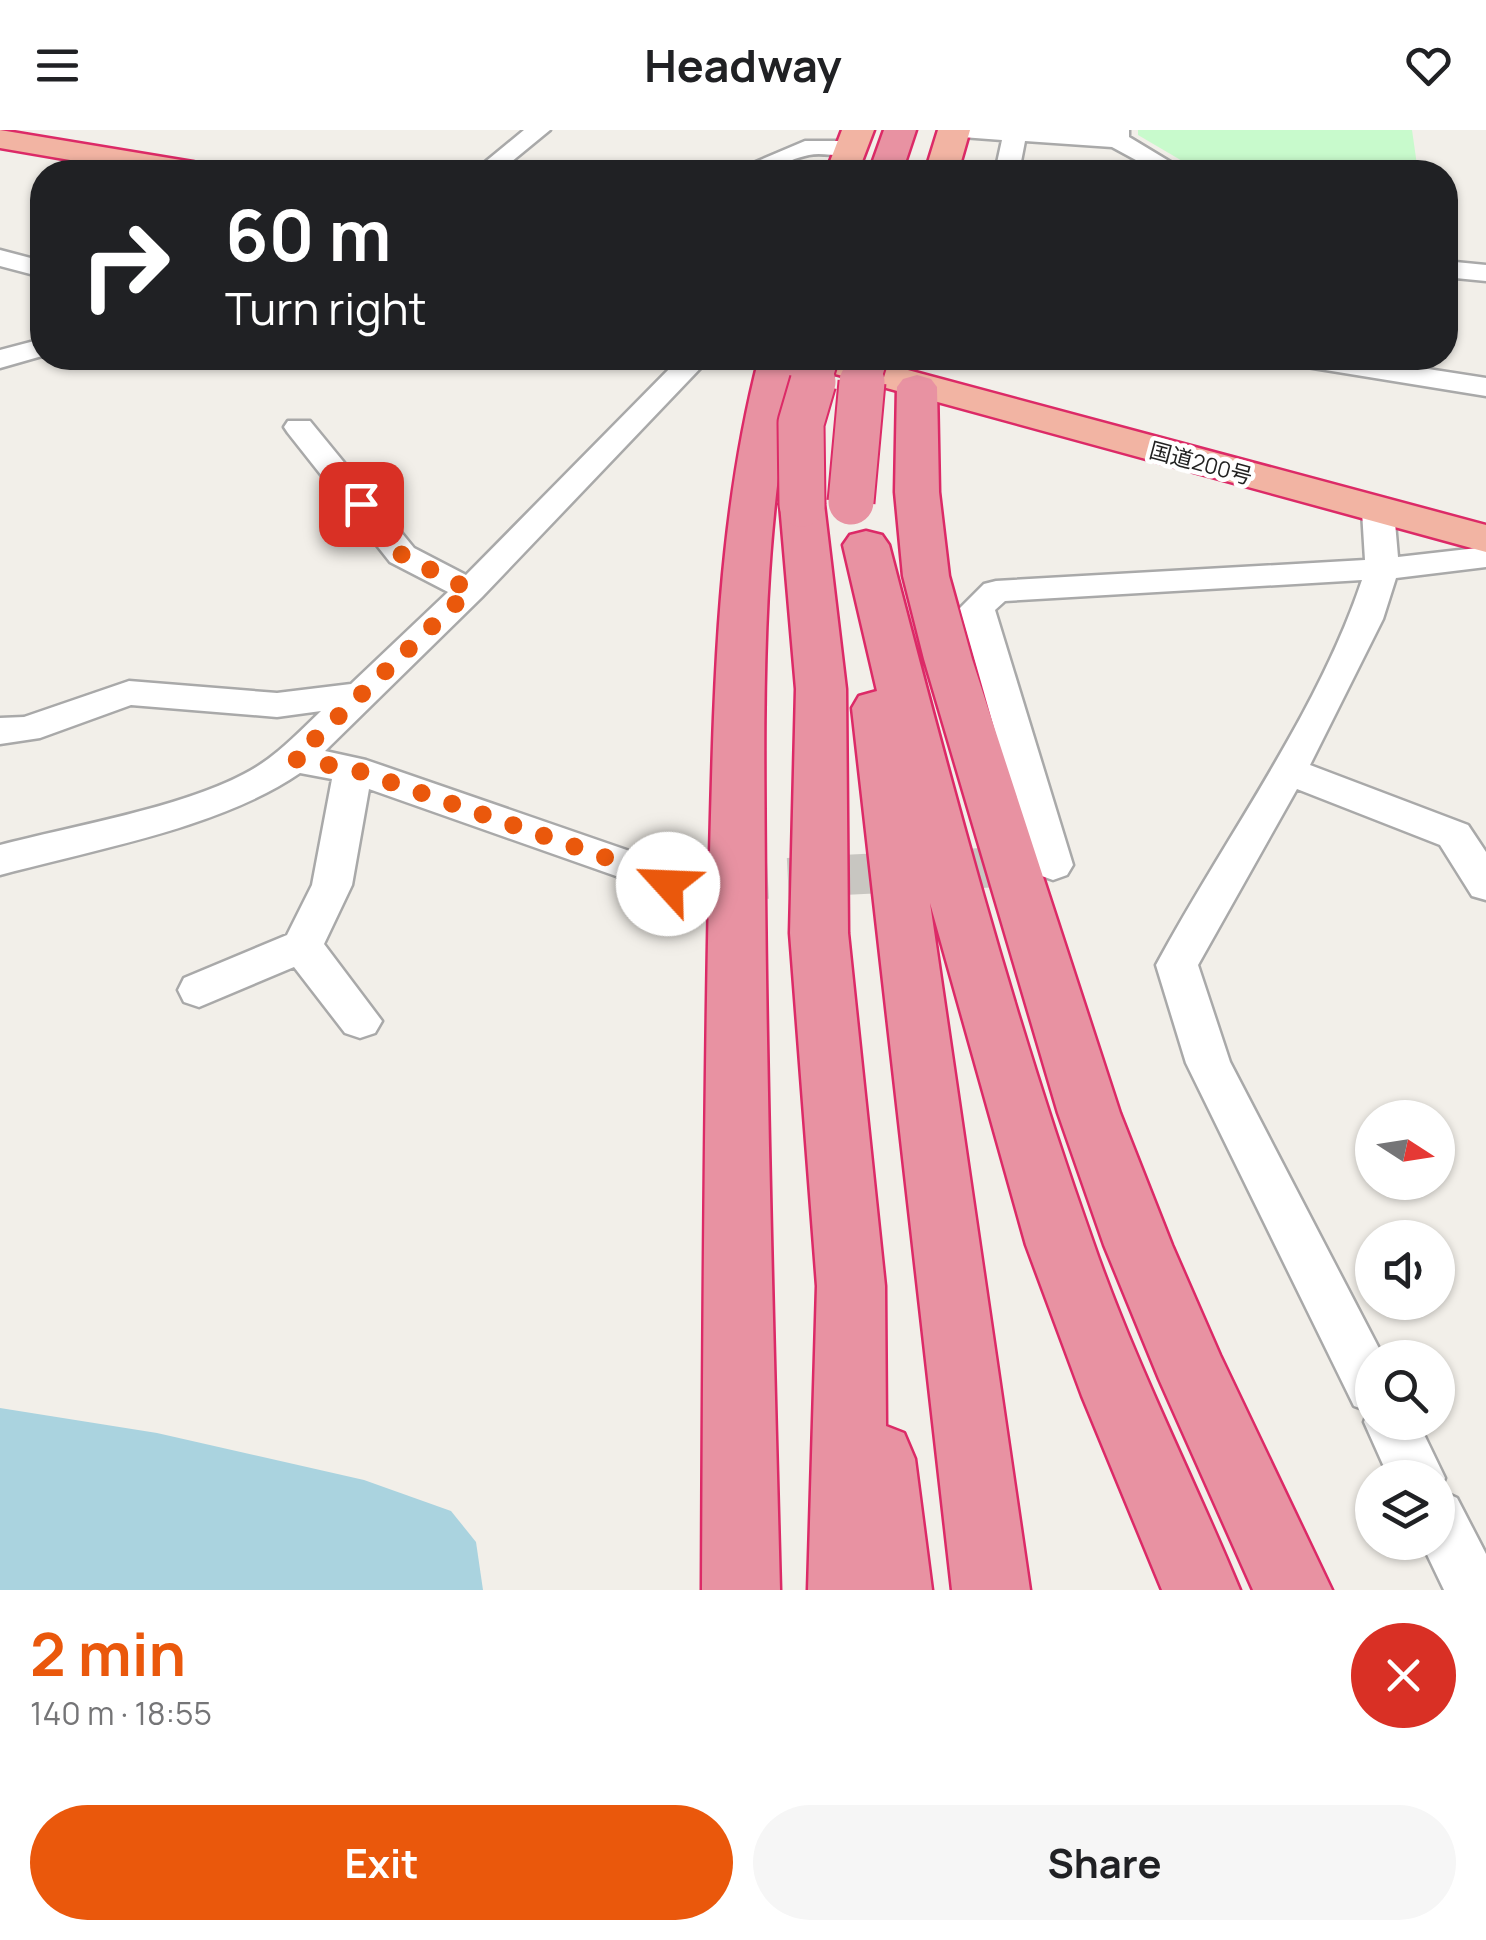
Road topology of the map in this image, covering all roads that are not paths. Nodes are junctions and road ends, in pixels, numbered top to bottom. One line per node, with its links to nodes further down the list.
1 (538, 130): 13 (street)
2 (900, 130): 15 (highway)
3 (934, 130): 16 (highway)
4 (954, 130): 17 (highway)
5 (962, 130): 6 (street)
6 (1015, 134): 7 (street); 18 (street)
7 (1117, 135): 19 (street)
8 (0, 138): 12 (highway)
9 (850, 150): 14 (street)
10 (0, 151): 11 (highway)
11 (52, 160)
12 (125, 160)
13 (500, 160)
14 (779, 160)
15 (890, 160)
16 (926, 160)
17 (945, 160)
18 (1010, 160)
19 (1156, 160)
20 (0, 258): 21 (street)
21 (30, 267)
22 (1458, 270): 23 (street)
23 (1486, 273)
24 (30, 350): 25 (street)
25 (0, 359)
26 (684, 370): 42 (street)
27 (776, 370): 59 (highway)
28 (816, 370): 38 (highway, bridge)
29 (901, 370): 38 (highway, bridge)
30 (907, 370): 64 (highway)
31 (923, 370): 36 (highway, 国道200号)
32 (927, 370): 37 (highway, 国道200号)
33 (1389, 370): 34 (street)
34 (1486, 386)
35 (300, 426): 42 (street)
36 (1378, 511): 39 (highway, 国道200号); 41 (street)
37 (1486, 512)
38 (840, 517): 53 (highway); 62 (highway); 63 (highway)
39 (1486, 539)
40 (1486, 557): 41 (street)
41 (1382, 568): 47 (street); 50 (street)
42 (470, 590): 43 (street)
43 (363, 694): 44 (street); 45 (street)
44 (0, 732)
45 (294, 759): 46 (street); 49 (street)
46 (353, 769): 51 (street); 54 (street)
47 (1288, 771): 48 (street); 57 (street)
48 (1470, 838): 52 (street)
49 (0, 860)
50 (1053, 864)
51 (668, 884)
52 (1486, 885)
53 (819, 933): 60 (highway); 61 (highway)
54 (302, 946): 55 (street); 56 (street)
55 (199, 990)
56 (360, 1021)
57 (1355, 1354)
58 (1455, 1551): 65 (street)
59 (741, 1590)
60 (847, 1590)
61 (892, 1590)
62 (991, 1590)
63 (1200, 1590)
64 (1293, 1590)
65 (1474, 1590)

